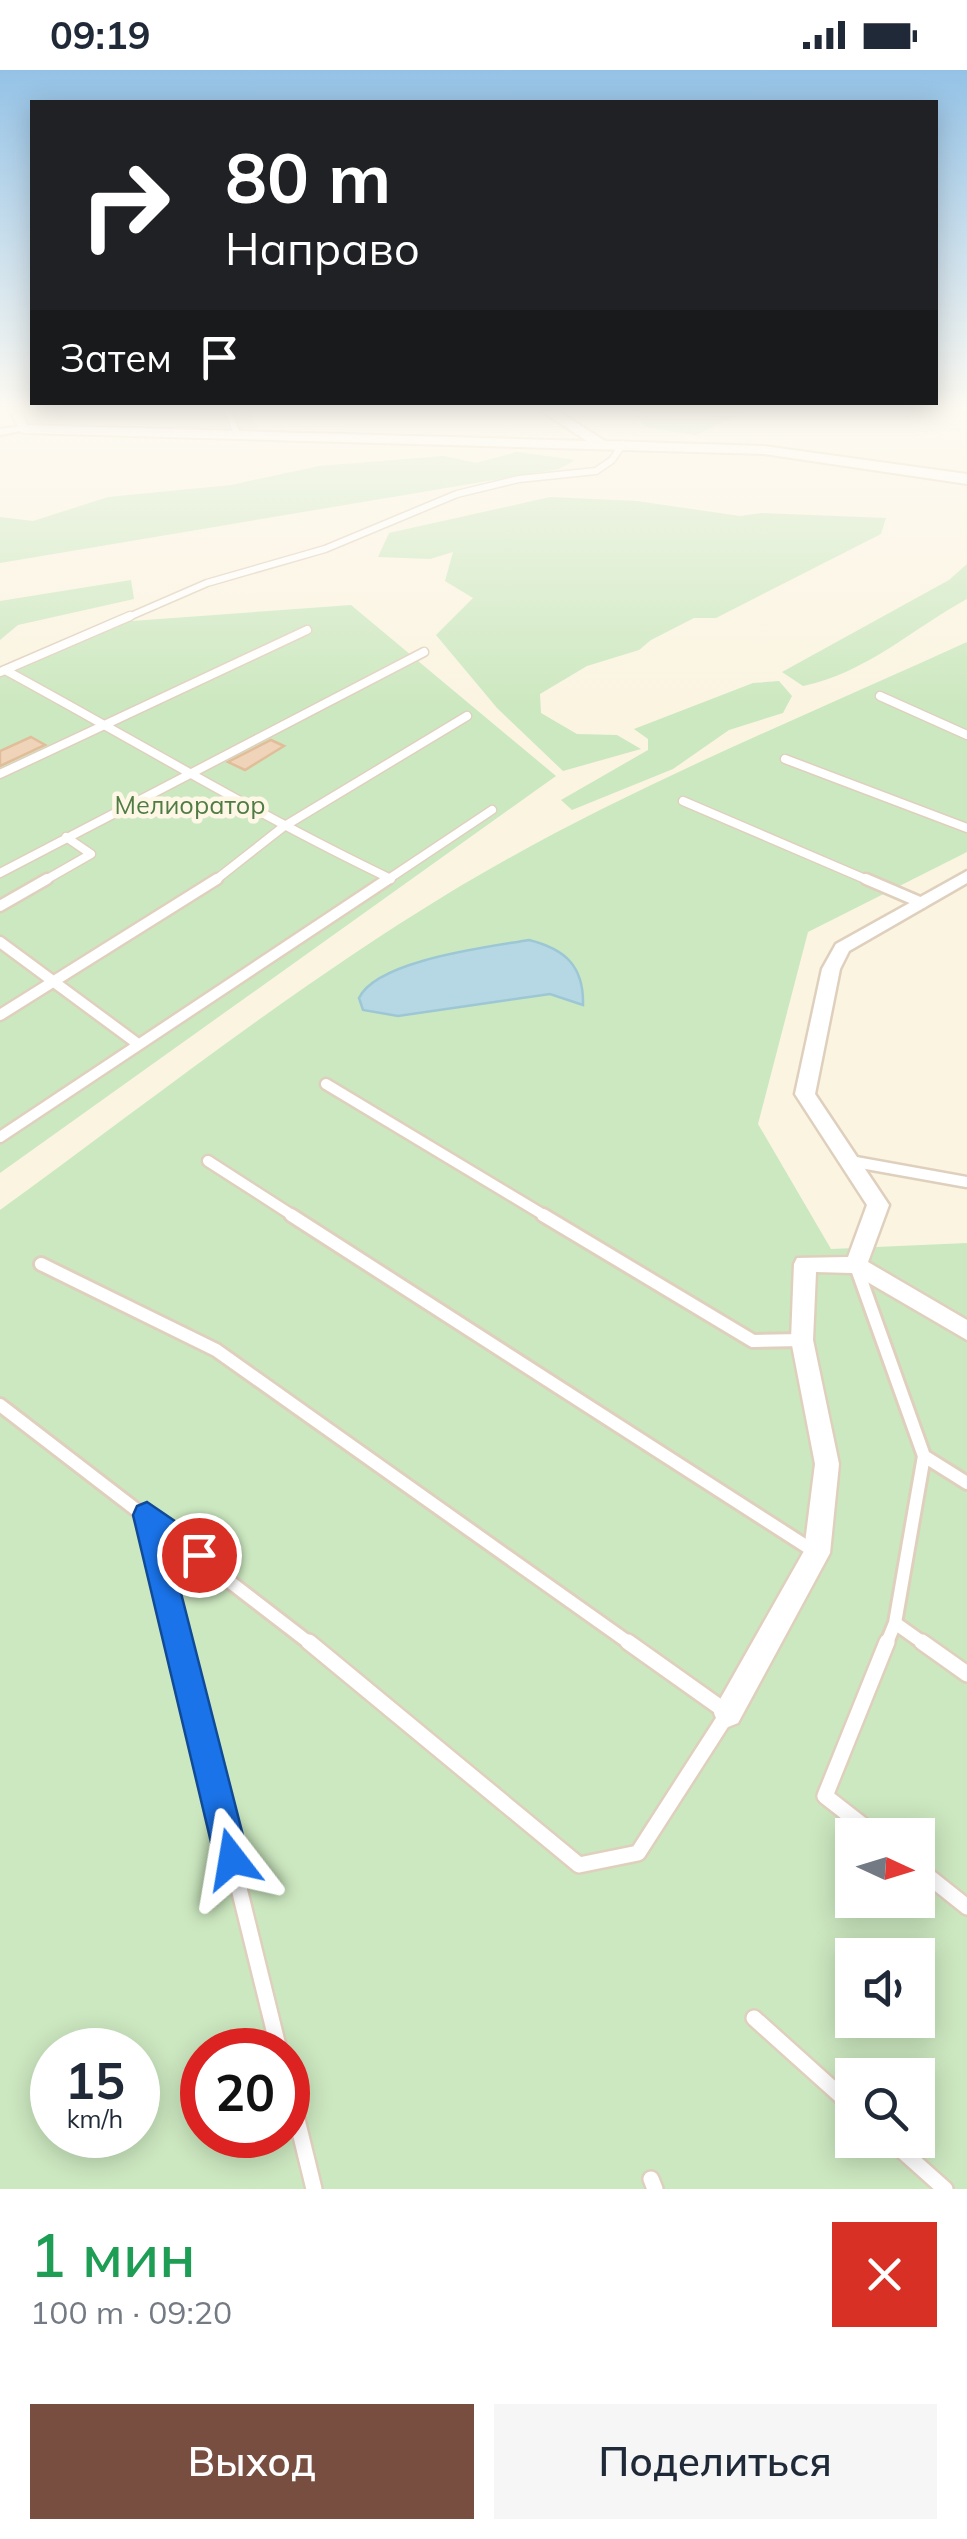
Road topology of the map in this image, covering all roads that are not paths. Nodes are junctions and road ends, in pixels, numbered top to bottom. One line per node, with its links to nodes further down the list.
1 (418, 510): 4 (lane)
2 (307, 630): 7 (lane)
3 (424, 652): 10 (lane)
4 (2, 671): 7 (lane)
5 (880, 696): 8 (lane)
6 (467, 716): 14 (lane)
7 (106, 724): 10 (lane); 11 (lane)
8 (967, 735)
9 (785, 759): 15 (lane)
10 (195, 773): 14 (lane); 16 (lane)
11 (0, 774)
12 (682, 801): 20 (lane)
13 (492, 810): 19 (lane)
14 (283, 827): 19 (lane); 23 (lane)
15 (967, 828)
16 (66, 837): 17 (lane); 21 (lane)
17 (0, 873)
18 (967, 876): 20 (street)
19 (392, 879): 25 (lane)
20 (922, 902): 29 (street)
21 (0, 906)
22 (0, 942): 23 (lane)
23 (54, 982): 24 (lane); 25 (lane)
24 (0, 1015)
25 (138, 1044): 27 (lane)
26 (326, 1084): 34 (lane)
27 (0, 1137)
28 (208, 1161): 39 (lane)
29 (849, 1161): 30 (lane); 32 (street)
30 (967, 1182)
31 (41, 1264): 42 (lane)
32 (856, 1265): 33 (street); 34 (street); 36 (lane)
33 (967, 1331)
34 (802, 1340): 39 (street)
35 (0, 1405): 38 (lane)
36 (924, 1456): 37 (lane); 40 (lane)
37 (967, 1483)
38 (147, 1515): 42 (lane); 47 (lane)
39 (817, 1553): 42 (street)
40 (895, 1623): 41 (lane); 43 (lane)
41 (967, 1674)
42 (728, 1713)
43 (854, 1818)
44 (935, 1882): 45 (lane)
45 (967, 1908)
46 (754, 2018): 48 (lane)
47 (274, 2028)
48 (835, 2091)
49 (306, 2158): 51 (lane)
50 (910, 2158): 52 (lane)
51 (314, 2189)
52 (944, 2189)

